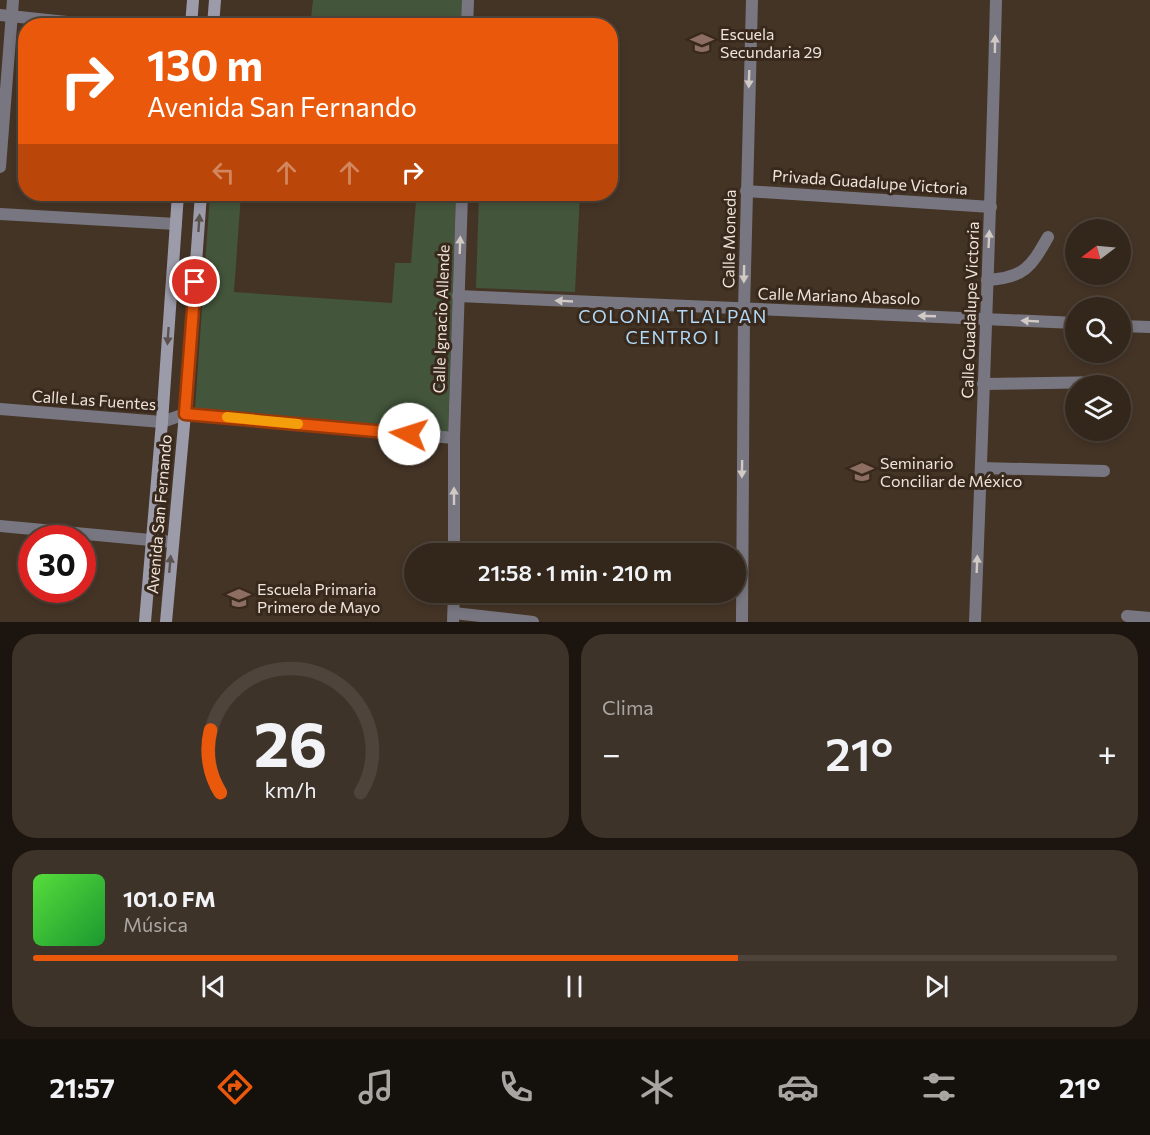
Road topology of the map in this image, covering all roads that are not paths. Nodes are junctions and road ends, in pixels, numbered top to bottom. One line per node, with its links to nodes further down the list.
1 (12, 0): 7 (street)
2 (193, 0): 9 (main road)
3 (215, 0): 10 (main road)
4 (468, 0): 11 (street)
5 (752, 0): 13 (street, Calle Moneda, one-way to 13)
6 (996, 0): 17 (street, Calle Guadalupe Victoria, one-way to 6)
7 (6, 16): 8 (street); 12 (street)
8 (26, 18)
9 (192, 18)
10 (214, 18)
11 (467, 18)
12 (0, 166)
13 (746, 191): 17 (street, Privada Guadalupe Victoria); 23 (street, Calle Moneda, one-way to 23)
14 (178, 201): 19 (main road, Avenida San Fernando)
15 (200, 201): 31 (main road, Avenida San Fernando, one-way to 15)
16 (462, 201): 22 (street, Calle Ignacio Allende, one-way to 16)
17 (991, 207): 21 (street, Calle Guadalupe Victoria, one-way to 17)
18 (0, 214): 19 (street)
19 (176, 224): 32 (main road, Avenida San Fernando, one-way to 32)
20 (1048, 237): 21 (street)
21 (987, 280): 24 (street, Calle Guadalupe Victoria)
22 (458, 296): 23 (street, Calle Mariano Abasolo, one-way to 22); 33 (street, Calle Ignacio Allende)
23 (744, 309): 24 (street, Calle Mariano Abasolo, one-way to 23); 47 (street, Calle Moneda, one-way to 47)
24 (985, 319): 25 (street, Calle Mariano Abasolo, one-way to 24); 29 (street, Calle Guadalupe Victoria)
25 (1065, 323)
26 (1131, 326): 27 (street)
27 (1150, 327)
28 (1065, 383): 29 (street)
29 (983, 384): 34 (street, Calle Guadalupe Victoria)
30 (0, 409): 32 (street, Calle Las Fuentes)
31 (185, 414): 32 (street, Calle Las Fuentes); 33 (street); 38 (main road, Avenida San Fernando)
32 (162, 422): 37 (main road, Avenida San Fernando)
33 (454, 438): 39 (street, Calle Ignacio Allende, one-way to 33)
34 (981, 468): 35 (street); 48 (street, Calle Guadalupe Victoria, one-way to 34)
35 (1104, 471)
36 (0, 526): 37 (street)
37 (151, 541): 38 (street); 44 (main road, Avenida San Fernando)
38 (172, 543): 45 (main road, Avenida San Fernando, one-way to 38)
39 (454, 543)
40 (454, 603): 42 (street)
41 (1127, 616): 43 (street)
42 (453, 618): 46 (street)
43 (1150, 618)
44 (145, 622)
45 (166, 622)
46 (533, 622)
47 (742, 622)
48 (975, 622)

